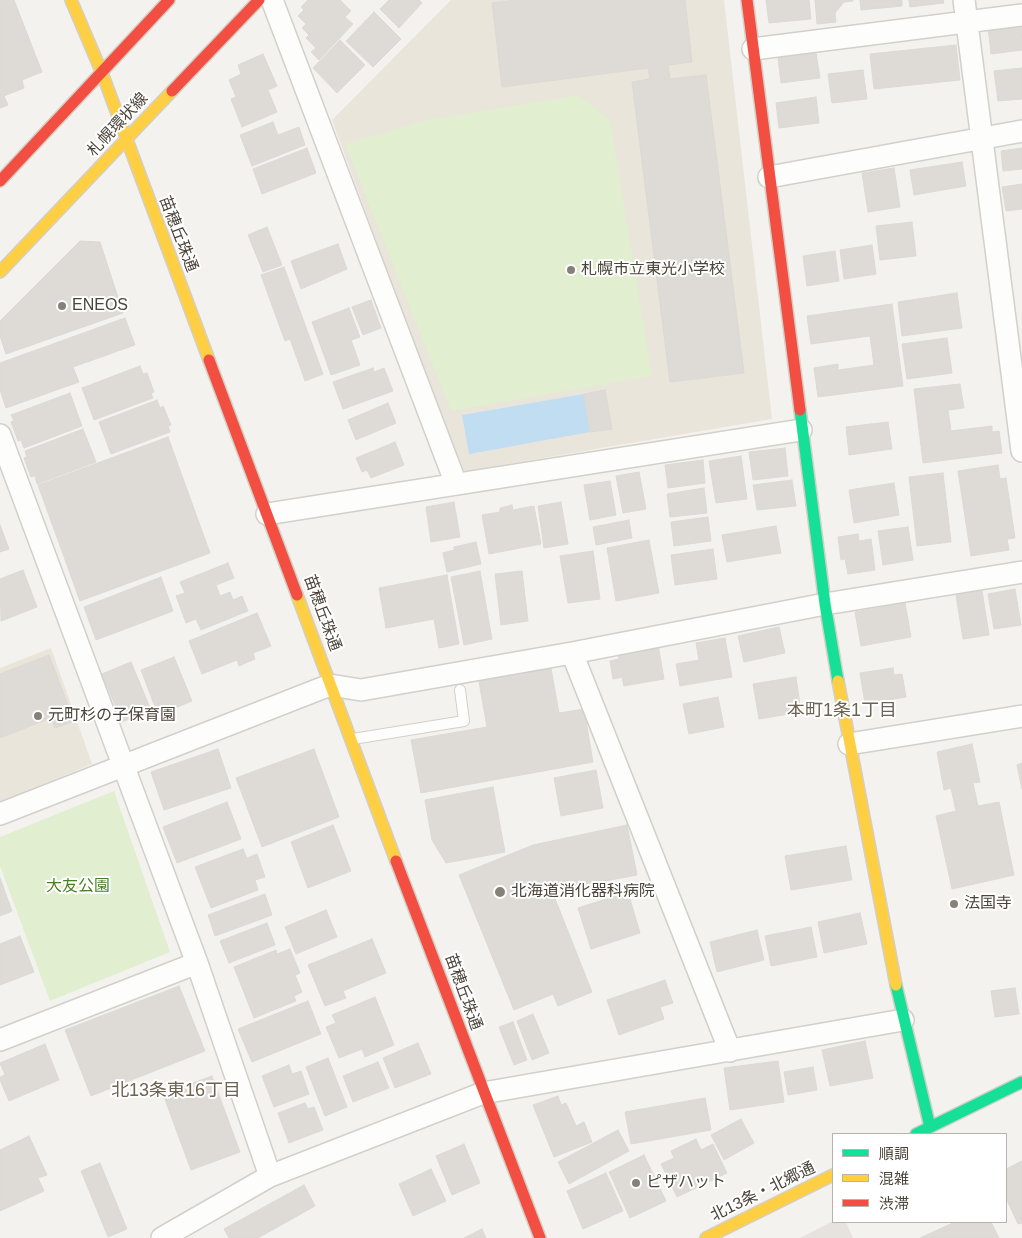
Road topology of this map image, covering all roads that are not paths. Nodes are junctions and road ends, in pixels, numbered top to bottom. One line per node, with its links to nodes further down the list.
1 (71, 0): 10 (street, 苗穂丘珠通)
2 (168, 0): 10 (street)
3 (259, 0): 13 (street, 札幌環状線)
4 (272, 0): 20 (street)
5 (747, 0): 9 (street)
6 (964, 0): 8 (street)
7 (1022, 15): 8 (street)
8 (967, 22): 9 (street); 12 (street)
9 (753, 49): 14 (street)
10 (102, 73): 13 (street, 苗穂丘珠通); 15 (street)
11 (1022, 131): 12 (street)
12 (980, 139): 14 (street); 19 (street)
13 (125, 141): 16 (street, 札幌環状線); 21 (street, 苗穂丘珠通)
14 (769, 177): 17 (street)
15 (0, 181)
16 (0, 272)
17 (802, 430): 20 (street); 23 (street)
18 (0, 435): 30 (street)
19 (1022, 451)
20 (456, 484): 21 (street)
21 (267, 514): 25 (street, 苗穂丘珠通)
22 (1022, 572): 23 (street)
23 (825, 604): 24 (street); 29 (street)
24 (572, 653): 25 (street); 35 (street)
25 (330, 685): 28 (street, 苗穂丘珠通); 30 (street)
26 (460, 690): 28 (lane)
27 (1022, 716): 29 (street)
28 (352, 739): 37 (street, 苗穂丘珠通)
29 (849, 744): 33 (street)
30 (124, 765): 31 (street); 32 (street)
31 (0, 814)
32 (197, 963): 34 (street); 41 (street)
33 (903, 1020): 35 (street); 38 (street)
34 (0, 1040)
35 (730, 1051): 37 (street)
36 (1022, 1082): 38 (street)
37 (483, 1093): 41 (street); 43 (street, 苗穂丘珠通)
38 (930, 1127): 39 (street)
39 (918, 1133)
40 (832, 1175): 44 (street, 北13条・北郷通)
41 (270, 1176): 42 (street)
42 (162, 1238)
43 (540, 1238)
44 (706, 1238)

